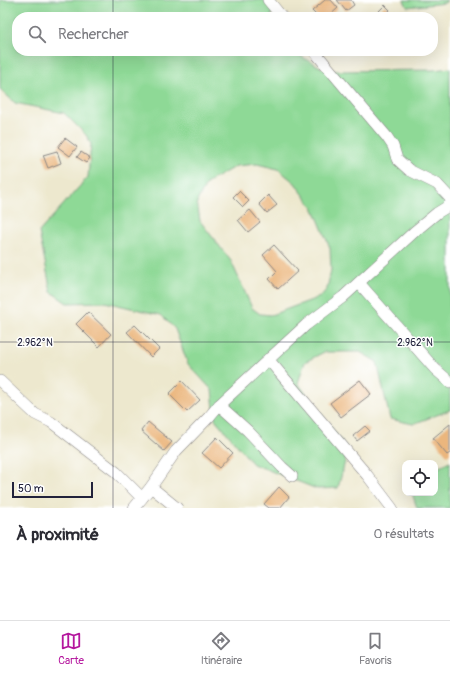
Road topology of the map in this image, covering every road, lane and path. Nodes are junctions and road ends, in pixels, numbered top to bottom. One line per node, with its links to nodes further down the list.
1 (270, 1): 2 (street)
2 (278, 12)
3 (318, 56): 4 (street)
4 (450, 198)
5 (450, 205): 6 (street)
6 (358, 283): 7 (street); 9 (street)
7 (268, 359): 10 (street); 16 (street)
8 (0, 381): 13 (street)
9 (450, 382)
10 (219, 404): 11 (street); 12 (street)
11 (292, 476)
12 (151, 487): 13 (street); 15 (street)
13 (142, 498): 14 (street)
14 (134, 508)
15 (177, 508)
16 (392, 508)

